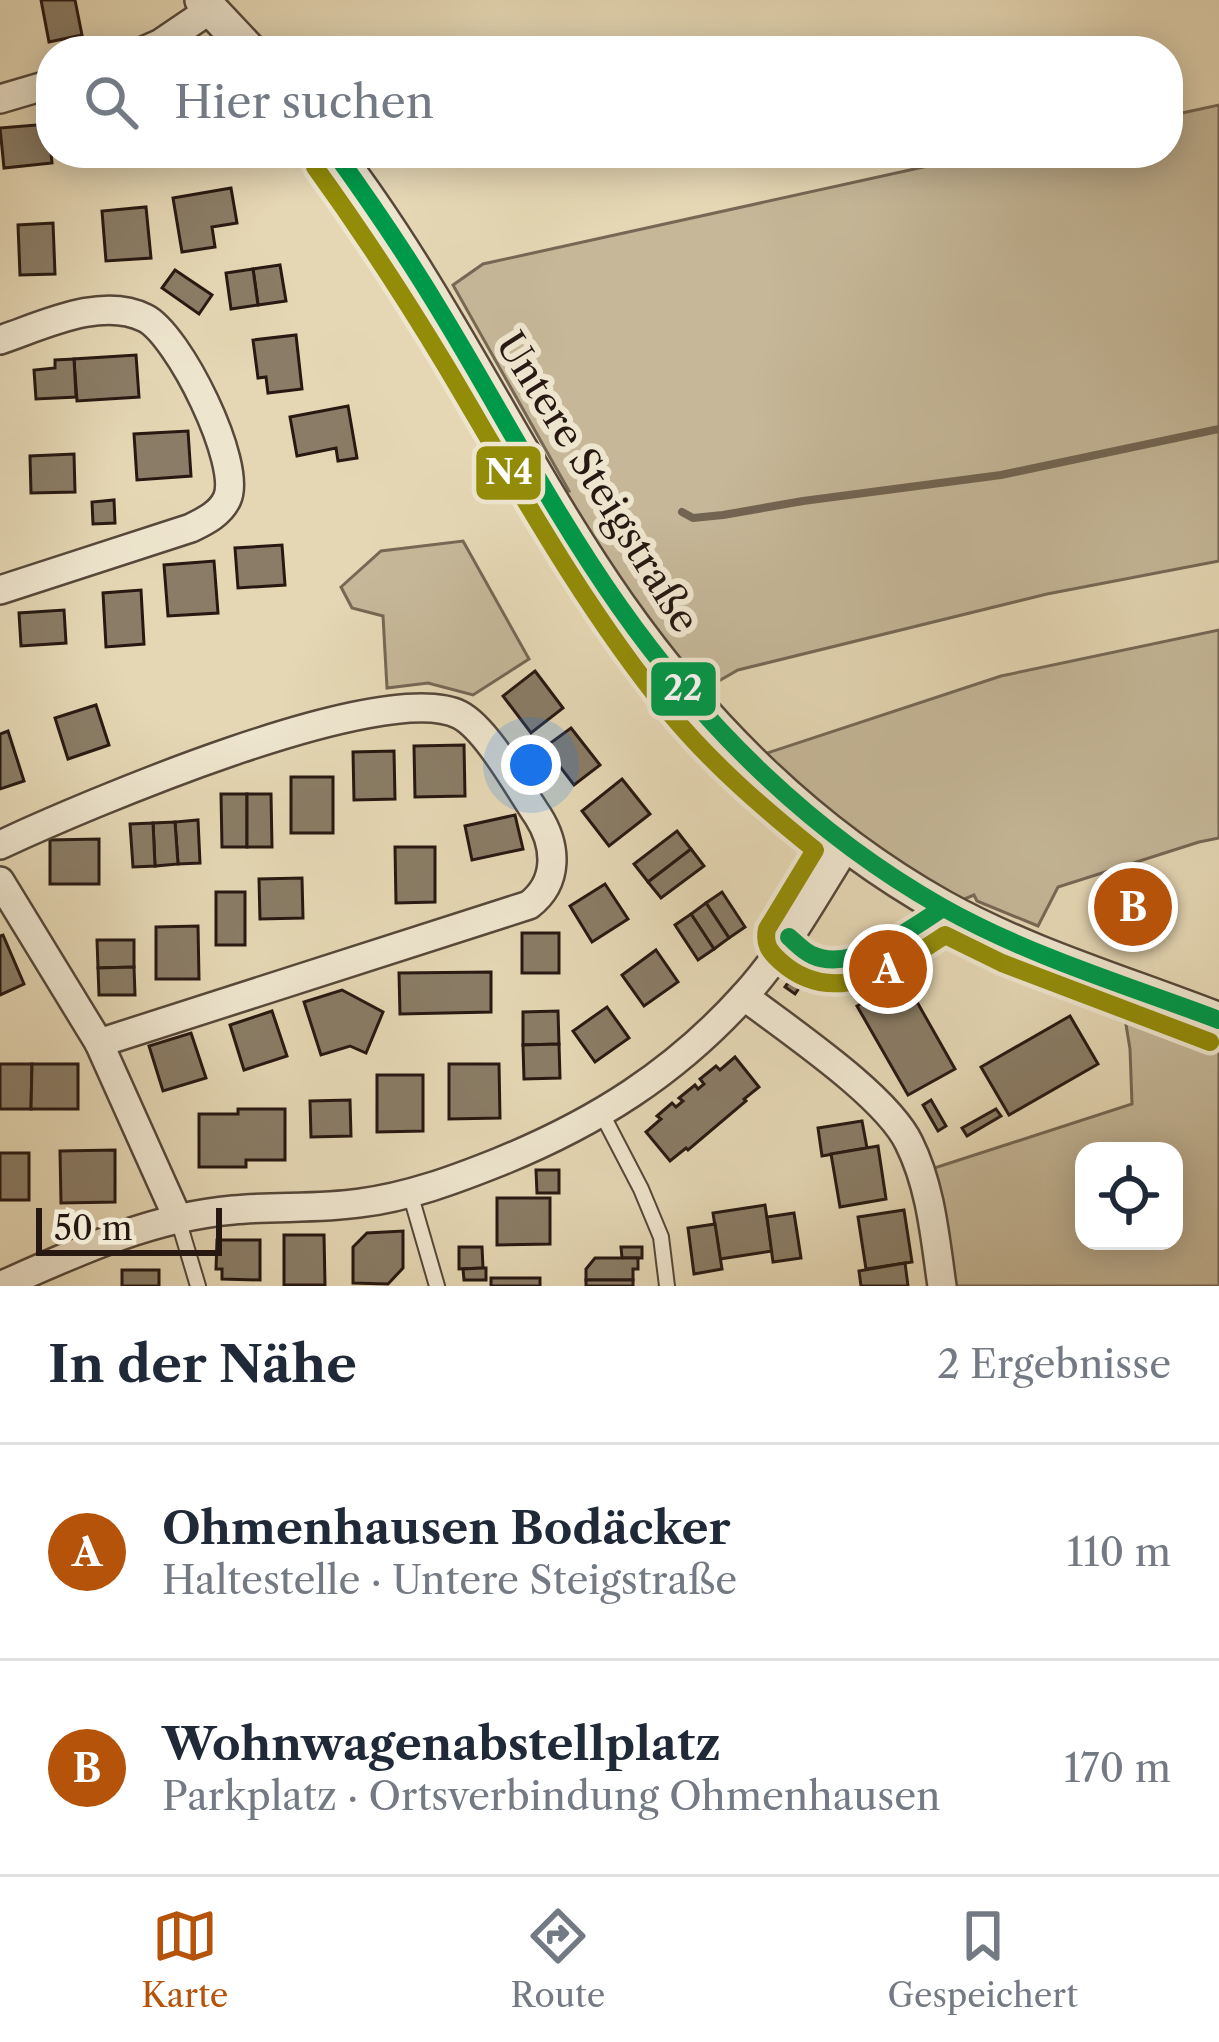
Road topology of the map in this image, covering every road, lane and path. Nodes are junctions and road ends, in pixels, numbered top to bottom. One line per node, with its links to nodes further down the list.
1 (206, 5): 2 (street); 3 (street)
2 (173, 36)
3 (236, 36)
4 (36, 88): 5 (street)
5 (0, 98)
6 (345, 168): 10 (street, Untere Steigstraße)
7 (0, 340): 8 (street)
8 (0, 590)
9 (0, 845): 16 (street)
10 (847, 845): 12 (street, Untere Steigstraße); 13 (street)
11 (0, 881): 16 (street)
12 (943, 908): 13 (lane); 15 (street, Untere Steigstraße)
13 (789, 937): 14 (street)
14 (744, 996): 17 (street); 24 (street)
15 (1219, 1020)
16 (99, 1043): 19 (street)
17 (602, 1114): 18 (street); 23 (lane)
18 (410, 1193): 19 (street); 22 (lane)
19 (178, 1219): 20 (street); 21 (lane)
20 (0, 1286)
21 (198, 1286)
22 (437, 1286)
23 (667, 1286)
24 (942, 1286)

